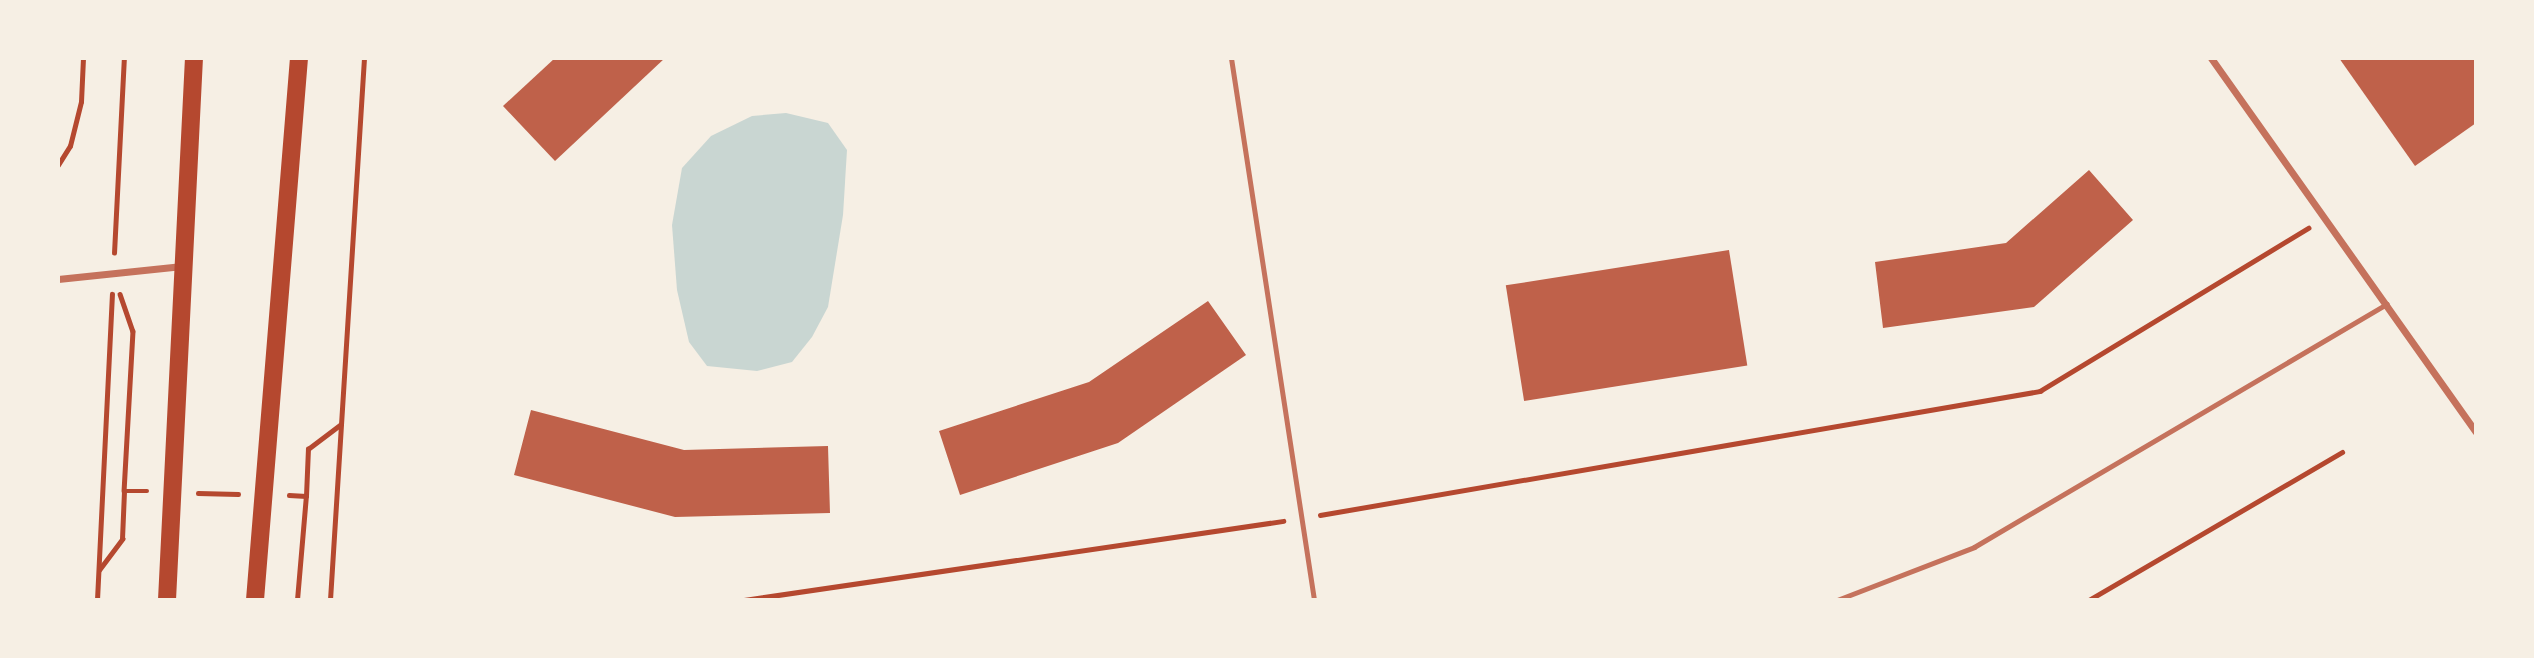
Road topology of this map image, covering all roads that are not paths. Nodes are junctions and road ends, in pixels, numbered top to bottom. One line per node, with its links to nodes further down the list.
1 (194, 58): 5 (main road)
2 (299, 58): 10 (main road)
3 (1231, 58): 11 (lane)
4 (2211, 58): 7 (street)
5 (182, 266): 6 (street); 9 (main road)
6 (58, 279)
7 (2387, 304): 8 (street); 12 (lane)
8 (2476, 432)
9 (167, 600)
10 (256, 600)
11 (1314, 600)
12 (1837, 600)

